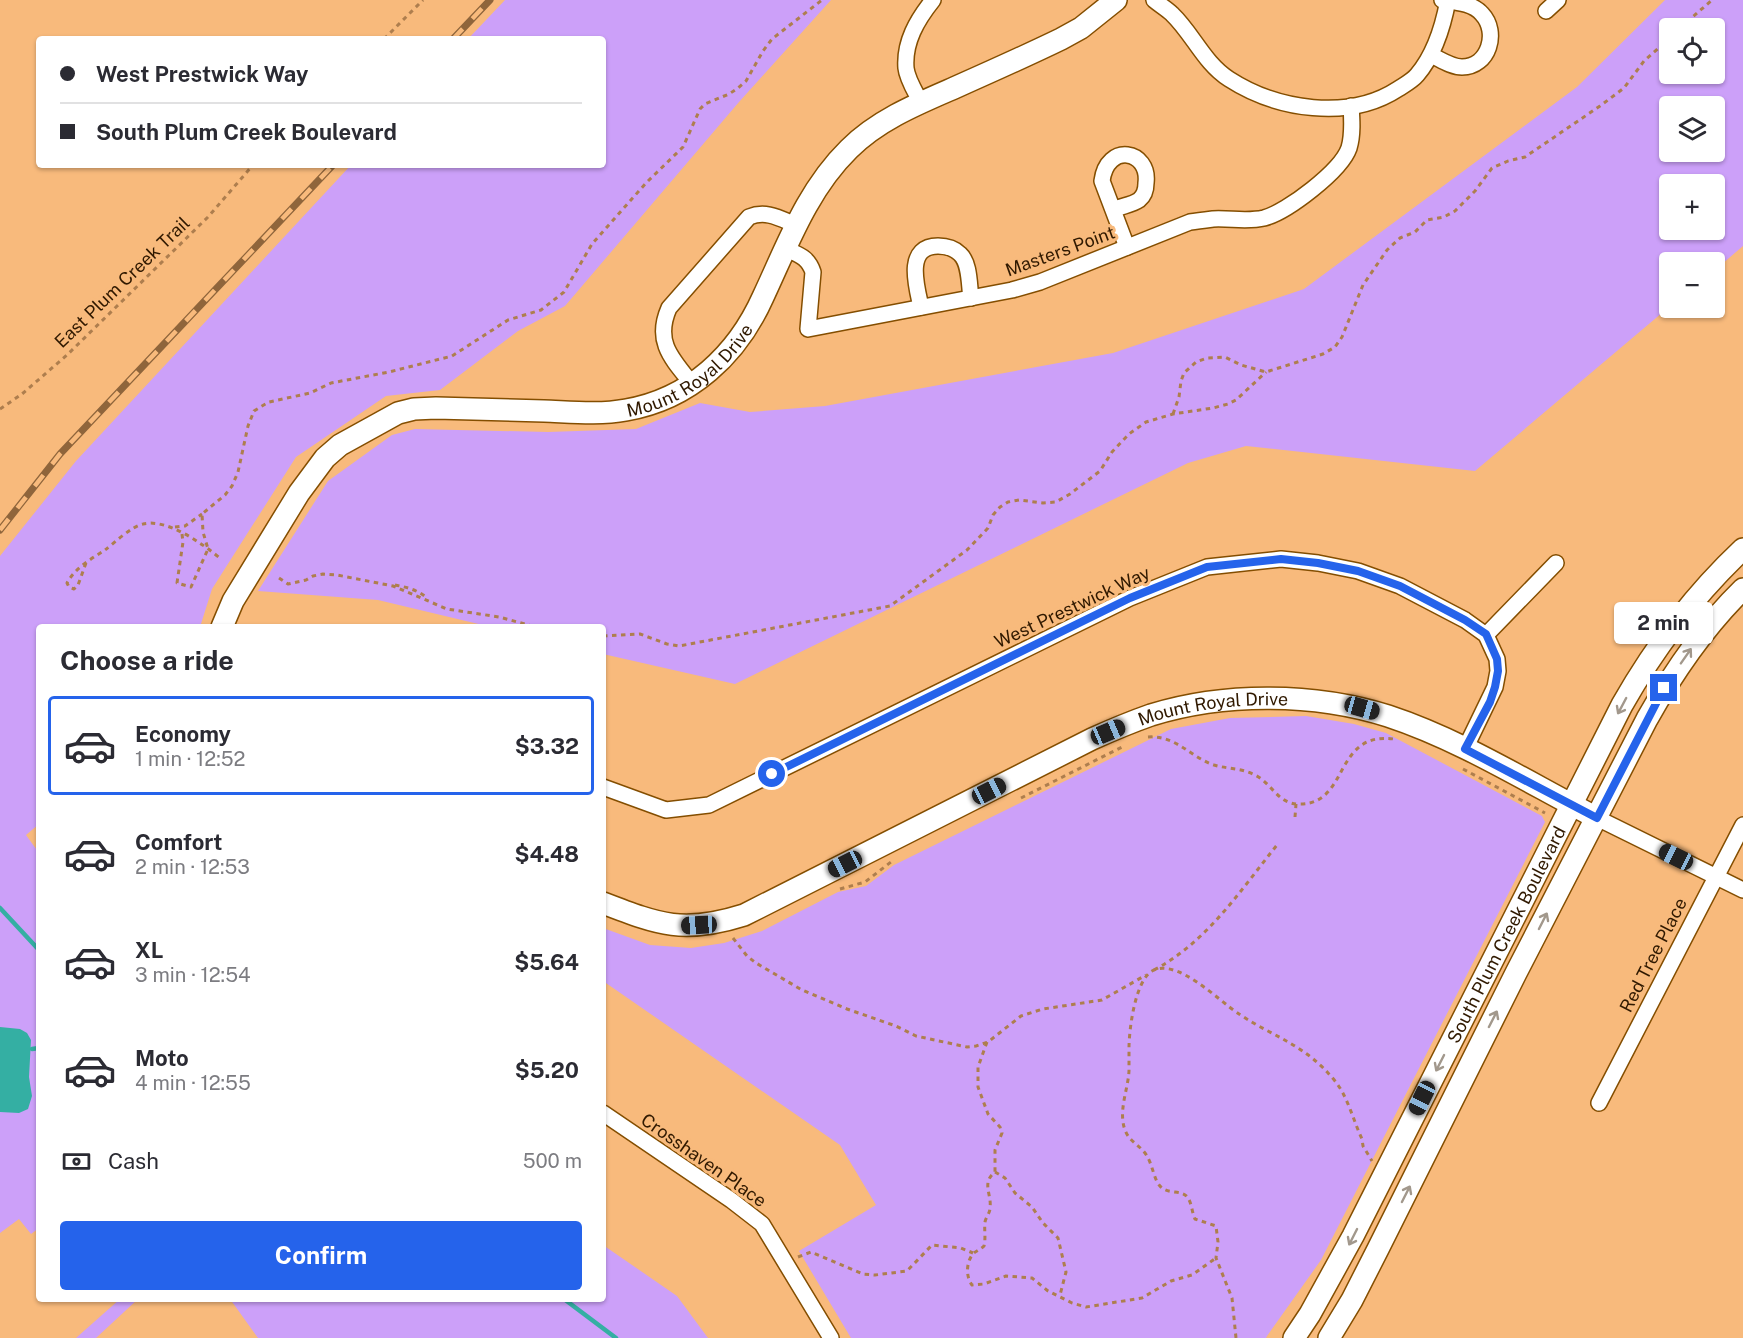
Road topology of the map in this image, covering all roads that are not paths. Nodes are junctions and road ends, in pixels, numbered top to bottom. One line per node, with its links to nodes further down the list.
1 (933, 0): 8 (street)
2 (1116, 0): 8 (street, Mount Royal Drive)
3 (1154, 0): 9 (street)
4 (1446, 0): 7 (street); 7 (street)
5 (1558, 0): 6 (street)
6 (1546, 11)
7 (1431, 55): 9 (street)
8 (921, 103): 11 (street, Mount Royal Drive)
9 (1351, 106): 12 (street, Masters Point)
10 (1113, 210): 12 (street)
11 (796, 225): 13 (street, Mount Royal Drive); 16 (street)
12 (1127, 247): 14 (street, Masters Point)
13 (786, 249): 15 (street, Masters Point); 16 (street, Mount Royal Drive)
14 (972, 298): 15 (street, Masters Point); 15 (street)
15 (921, 307)
16 (693, 385): 20 (street, Mount Royal Drive)
17 (1743, 549): 24 (street, South Plum Creek Boulevard, one-way to 24)
18 (1556, 563): 21 (street)
19 (1743, 589): 25 (street, South Plum Creek Boulevard, one-way to 19)
20 (223, 624)
21 (1486, 634): 22 (street); 23 (street, West Prestwick Way)
22 (1464, 759): 24 (street, Mount Royal Drive); 29 (street, Mount Royal Drive)
23 (606, 788)
24 (1572, 805): 25 (street, Mount Royal Drive); 33 (street, South Plum Creek Boulevard, one-way to 33)
25 (1597, 818): 27 (street); 34 (street, South Plum Creek Boulevard, one-way to 25)
26 (1743, 825): 27 (street, Red Tree Place)
27 (1716, 877): 28 (street); 30 (street, Red Tree Place)
28 (1743, 890)
29 (606, 904)
30 (1599, 1103)
31 (606, 1115): 32 (street, Crosshaven Place)
32 (831, 1338)
33 (1294, 1338)
34 (1329, 1338)

